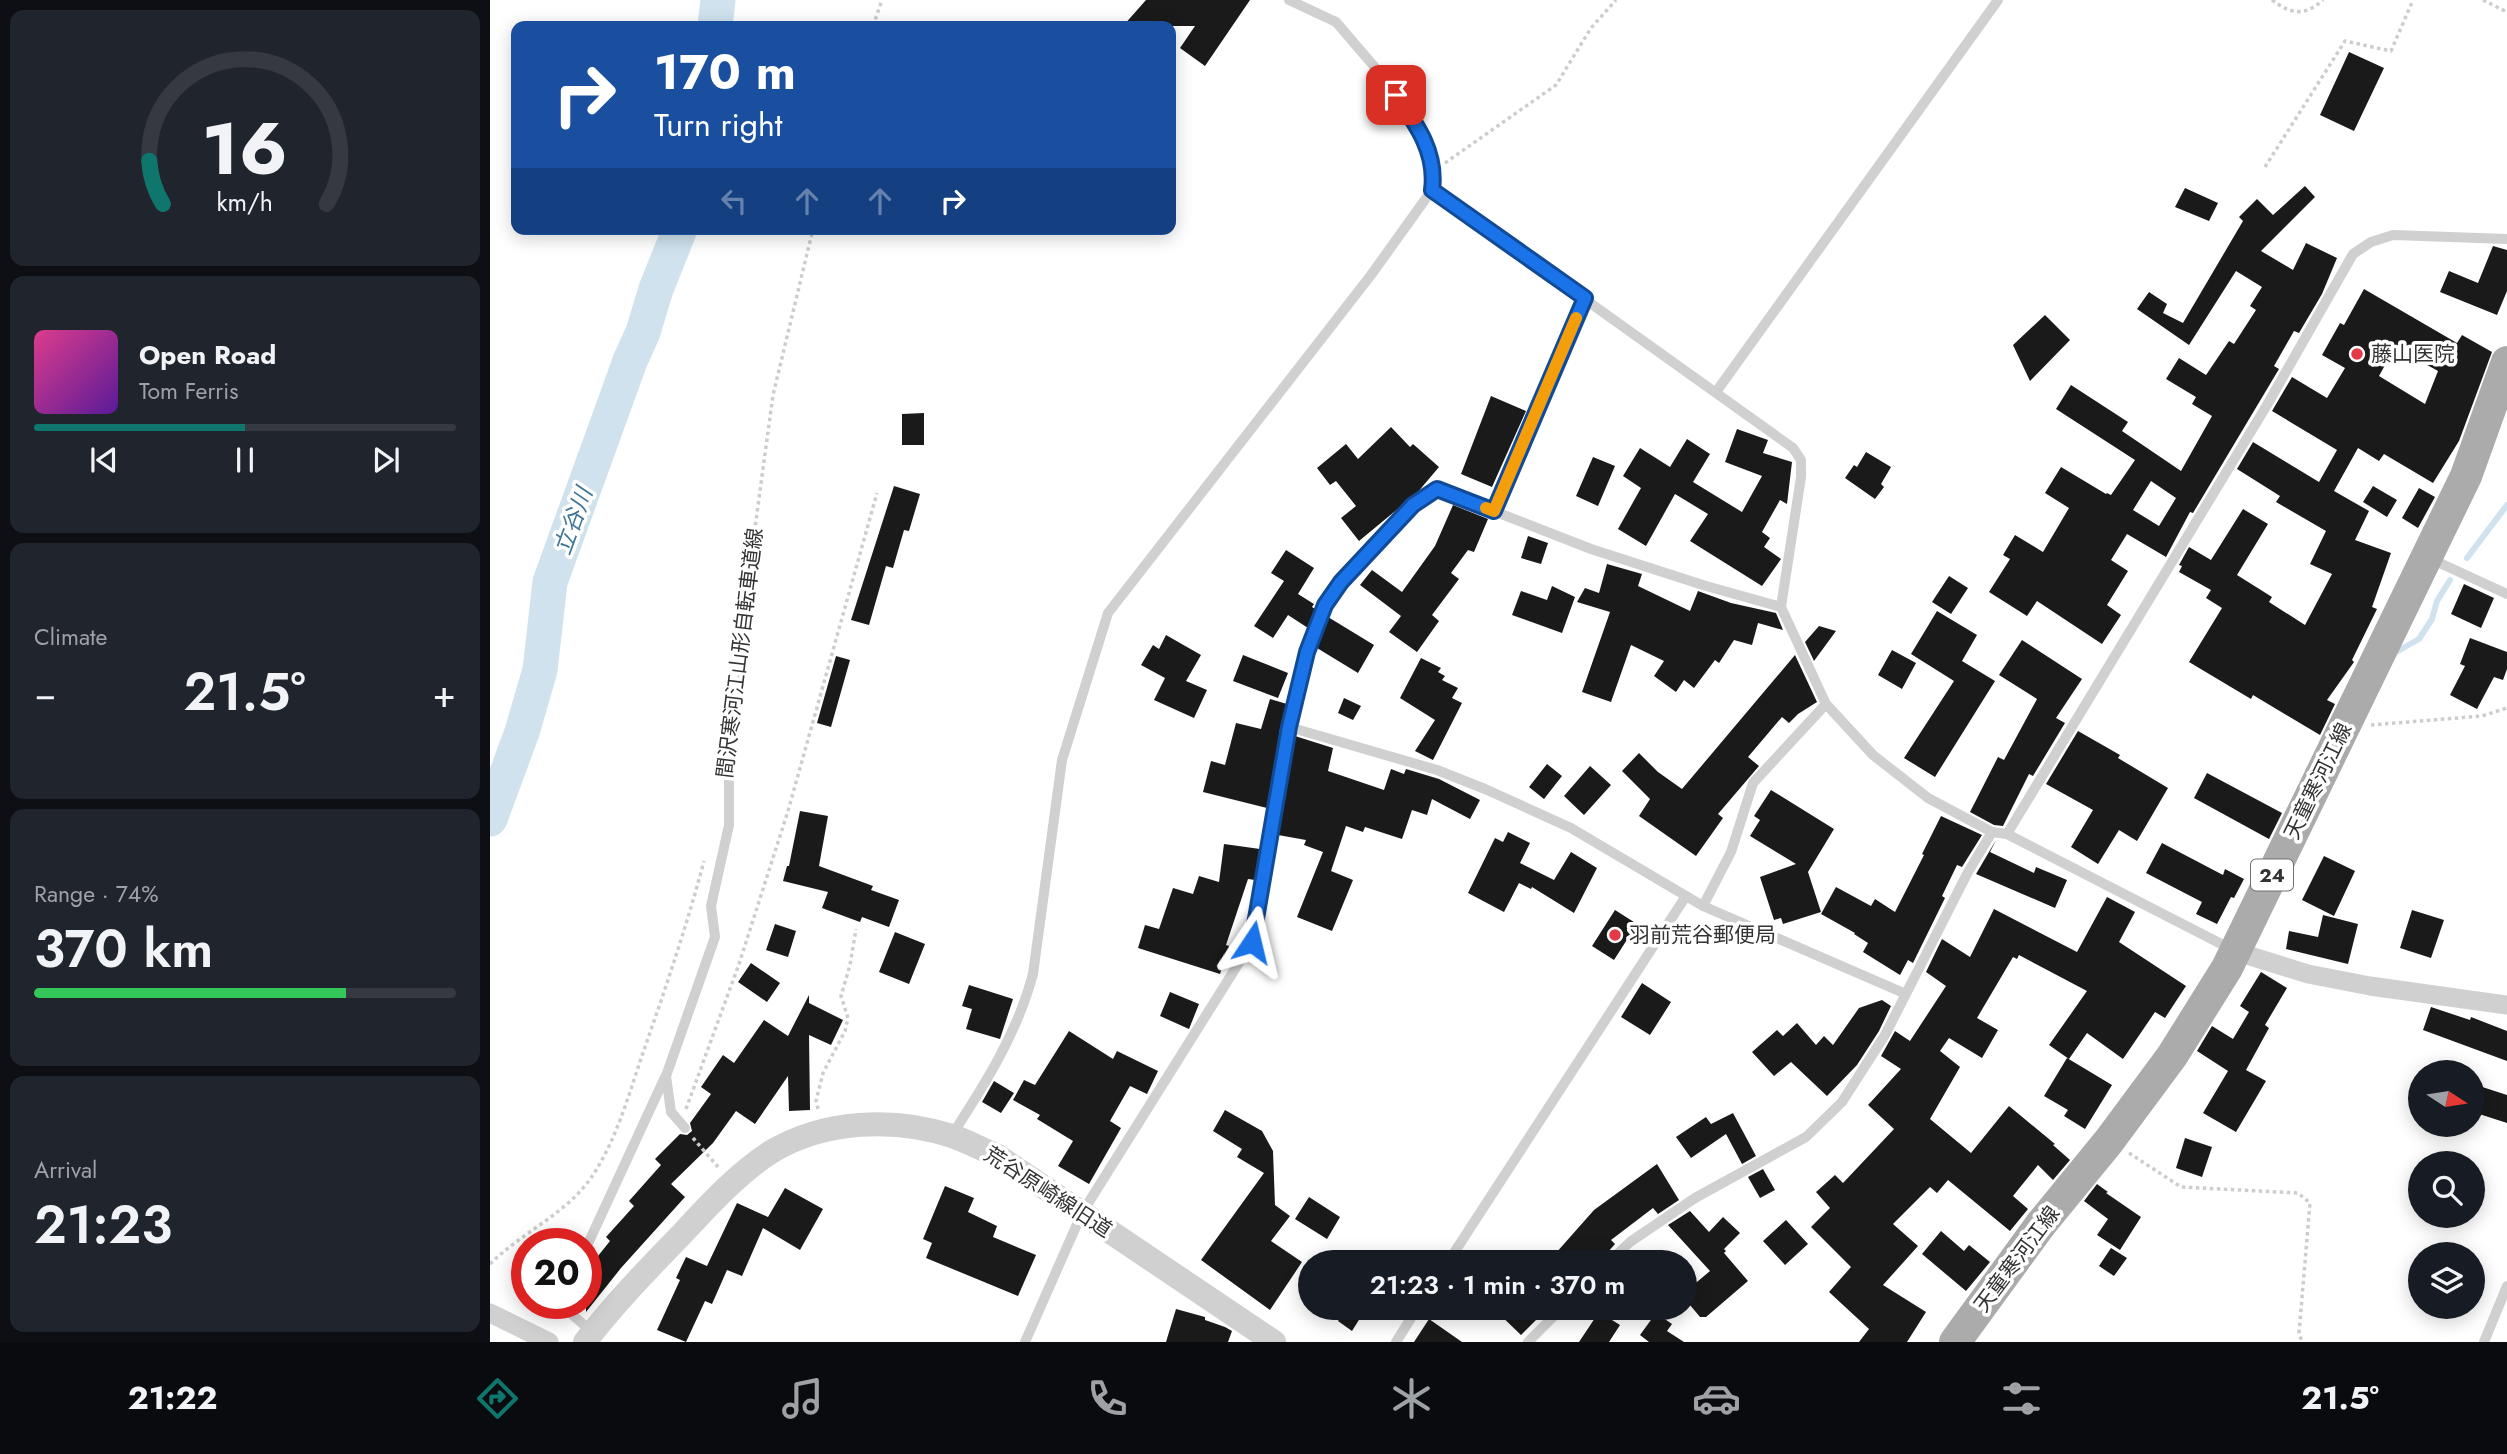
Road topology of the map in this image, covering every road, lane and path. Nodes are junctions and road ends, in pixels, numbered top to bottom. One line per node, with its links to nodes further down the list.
1 (882, 0): 10 (path)
2 (1289, 0): 12 (lane)
3 (1616, 0): 12 (path)
4 (1998, 0): 18 (lane)
5 (2272, 0): 6 (path)
6 (2323, 0)
7 (2413, 0): 11 (path)
8 (2483, 0): 9 (path)
9 (2507, 12)
10 (875, 21)
11 (2265, 167)
12 (1435, 170): 13 (lane)
13 (1432, 190): 16 (lane); 41 (lane)
14 (812, 235): 28 (path, 間沢寒河江山形自転車道線)
15 (2507, 239): 30 (lane)
16 (1585, 298): 18 (lane); 20 (lane)
17 (2507, 362): 21 (main road, 天童寒河江線 / 24)
18 (1716, 391): 23 (lane)
19 (877, 493): 39 (path)
20 (1494, 511): 23 (lane); 26 (lane)
21 (2427, 556): 22 (lane); 27 (main road, 天童寒河江線 / 24)
22 (2507, 594)
23 (1781, 607): 24 (lane)
24 (1826, 704): 29 (lane); 33 (lane)
25 (2507, 708): 27 (path)
26 (1289, 727): 32 (lane); 44 (lane)
27 (2345, 727): 35 (main road, 天童寒河江線 / 24)
28 (729, 769): 38 (lane)
29 (1992, 832): 30 (lane); 36 (lane)
30 (2007, 834): 35 (lane)
31 (704, 861): 48 (path)
32 (1686, 896): 33 (lane); 46 (lane)
33 (1703, 905): 36 (lane)
34 (856, 929): 40 (path)
35 (2234, 951): 37 (street); 42 (main road, 天童寒河江線 / 24)
36 (1906, 994): 47 (lane)
37 (2507, 1004)
38 (666, 1076): 39 (lane); 45 (lane)
39 (685, 1128): 43 (path)
40 (821, 1131): 41 (street, 荒谷原崎線旧道); 43 (street, 荒谷原崎線旧道)
41 (951, 1136): 44 (street, 荒谷原崎線旧道)
42 (2109, 1141): 60 (main road, 天童寒河江線 / 24); 61 (path)
43 (733, 1184): 54 (street, 荒谷原崎線旧道)
44 (1082, 1213): 56 (lane); 57 (street, 荒谷原崎線旧道)
45 (595, 1228)
46 (1456, 1250)
47 (1622, 1250)
48 (490, 1264)
49 (2507, 1286): 62 (lane)
50 (490, 1313): 55 (street)
51 (573, 1319): 54 (lane)
52 (1409, 1320): 58 (lane)
53 (1550, 1320): 59 (lane)
54 (589, 1337)
55 (548, 1342)
56 (1025, 1342)
57 (1274, 1342)
58 (1395, 1342)
59 (1528, 1342)
60 (1955, 1342)
61 (2302, 1342)
62 (2484, 1342)

